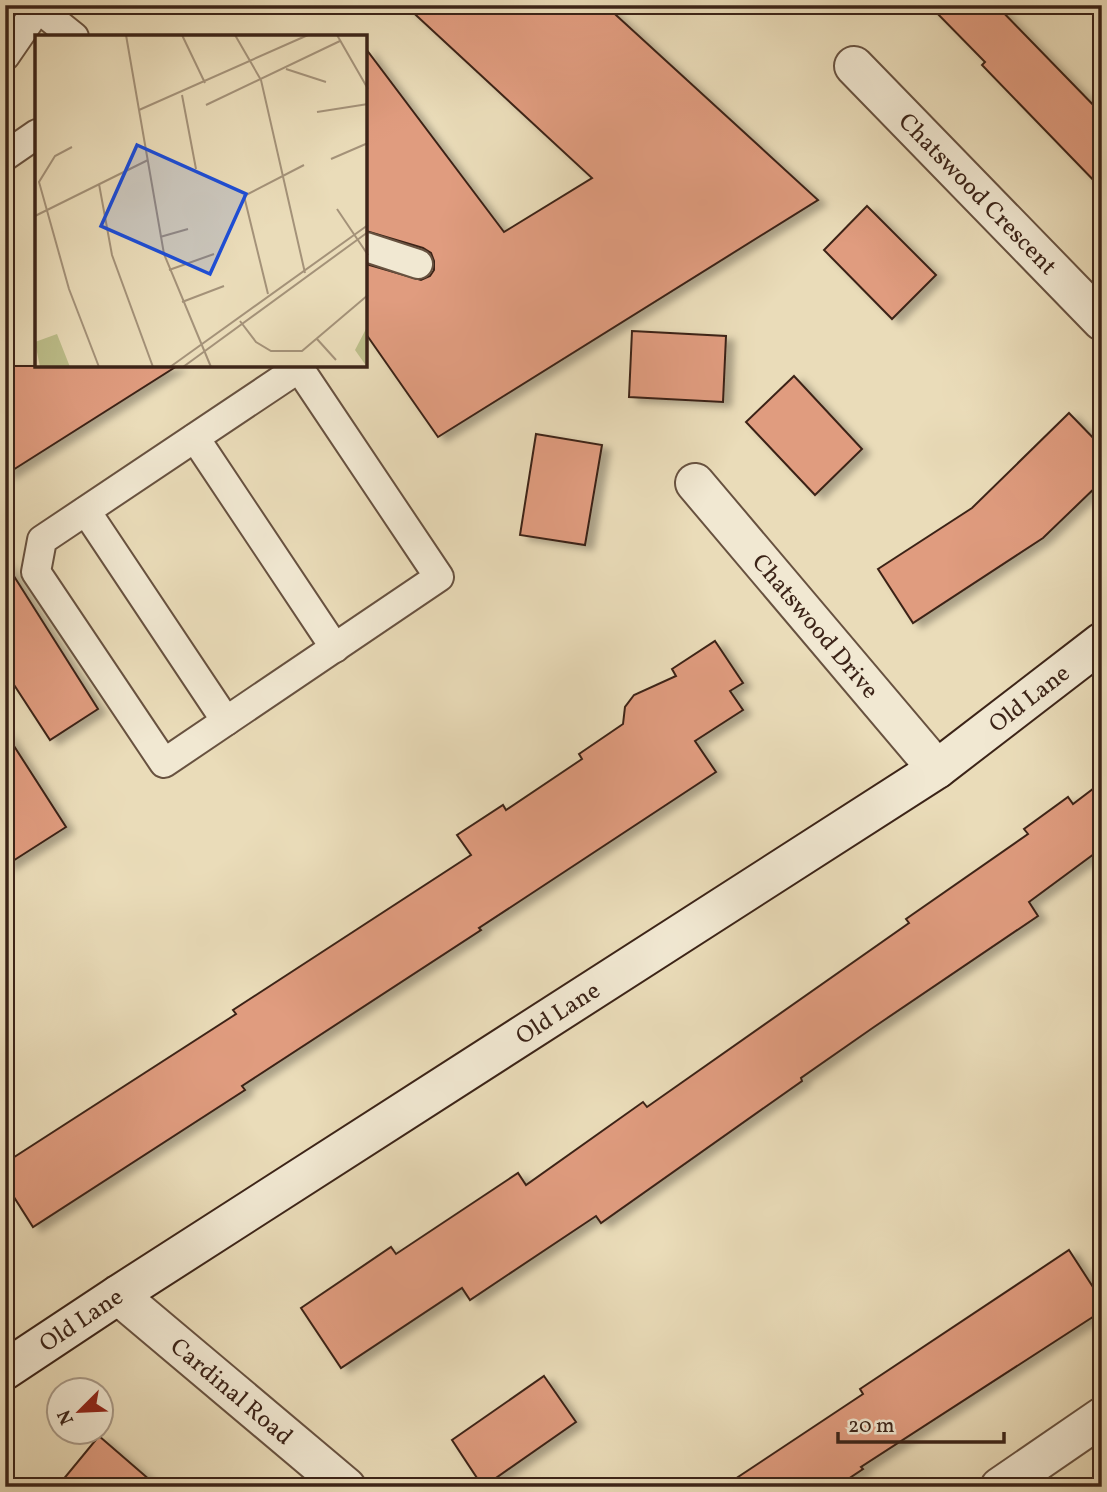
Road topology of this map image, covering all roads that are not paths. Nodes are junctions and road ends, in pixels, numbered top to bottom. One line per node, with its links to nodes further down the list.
1 (38, 6): 2 (lane); 3 (lane)
2 (72, 35)
3 (5, 56)
4 (854, 66): 9 (street, Chatswood Crescent)
5 (35, 135): 6 (lane)
6 (5, 156)
7 (368, 248): 8 (lane)
8 (418, 264)
9 (1102, 321)
10 (298, 368): 12 (lane)
11 (300, 368): 16 (lane)
12 (195, 438): 14 (lane); 16 (lane)
13 (695, 483): 18 (street, Chatswood Drive)
14 (86, 511): 17 (lane); 17 (lane)
15 (1102, 642): 18 (street, Old Lane)
16 (335, 648): 17 (lane)
17 (226, 721)
18 (937, 769): 19 (street, Old Lane)
19 (117, 1295): 20 (street, Old Lane); 22 (street, Cardinal Road)
20 (5, 1370)
21 (1102, 1417): 23 (street)
22 (346, 1487)
23 (1000, 1487)

